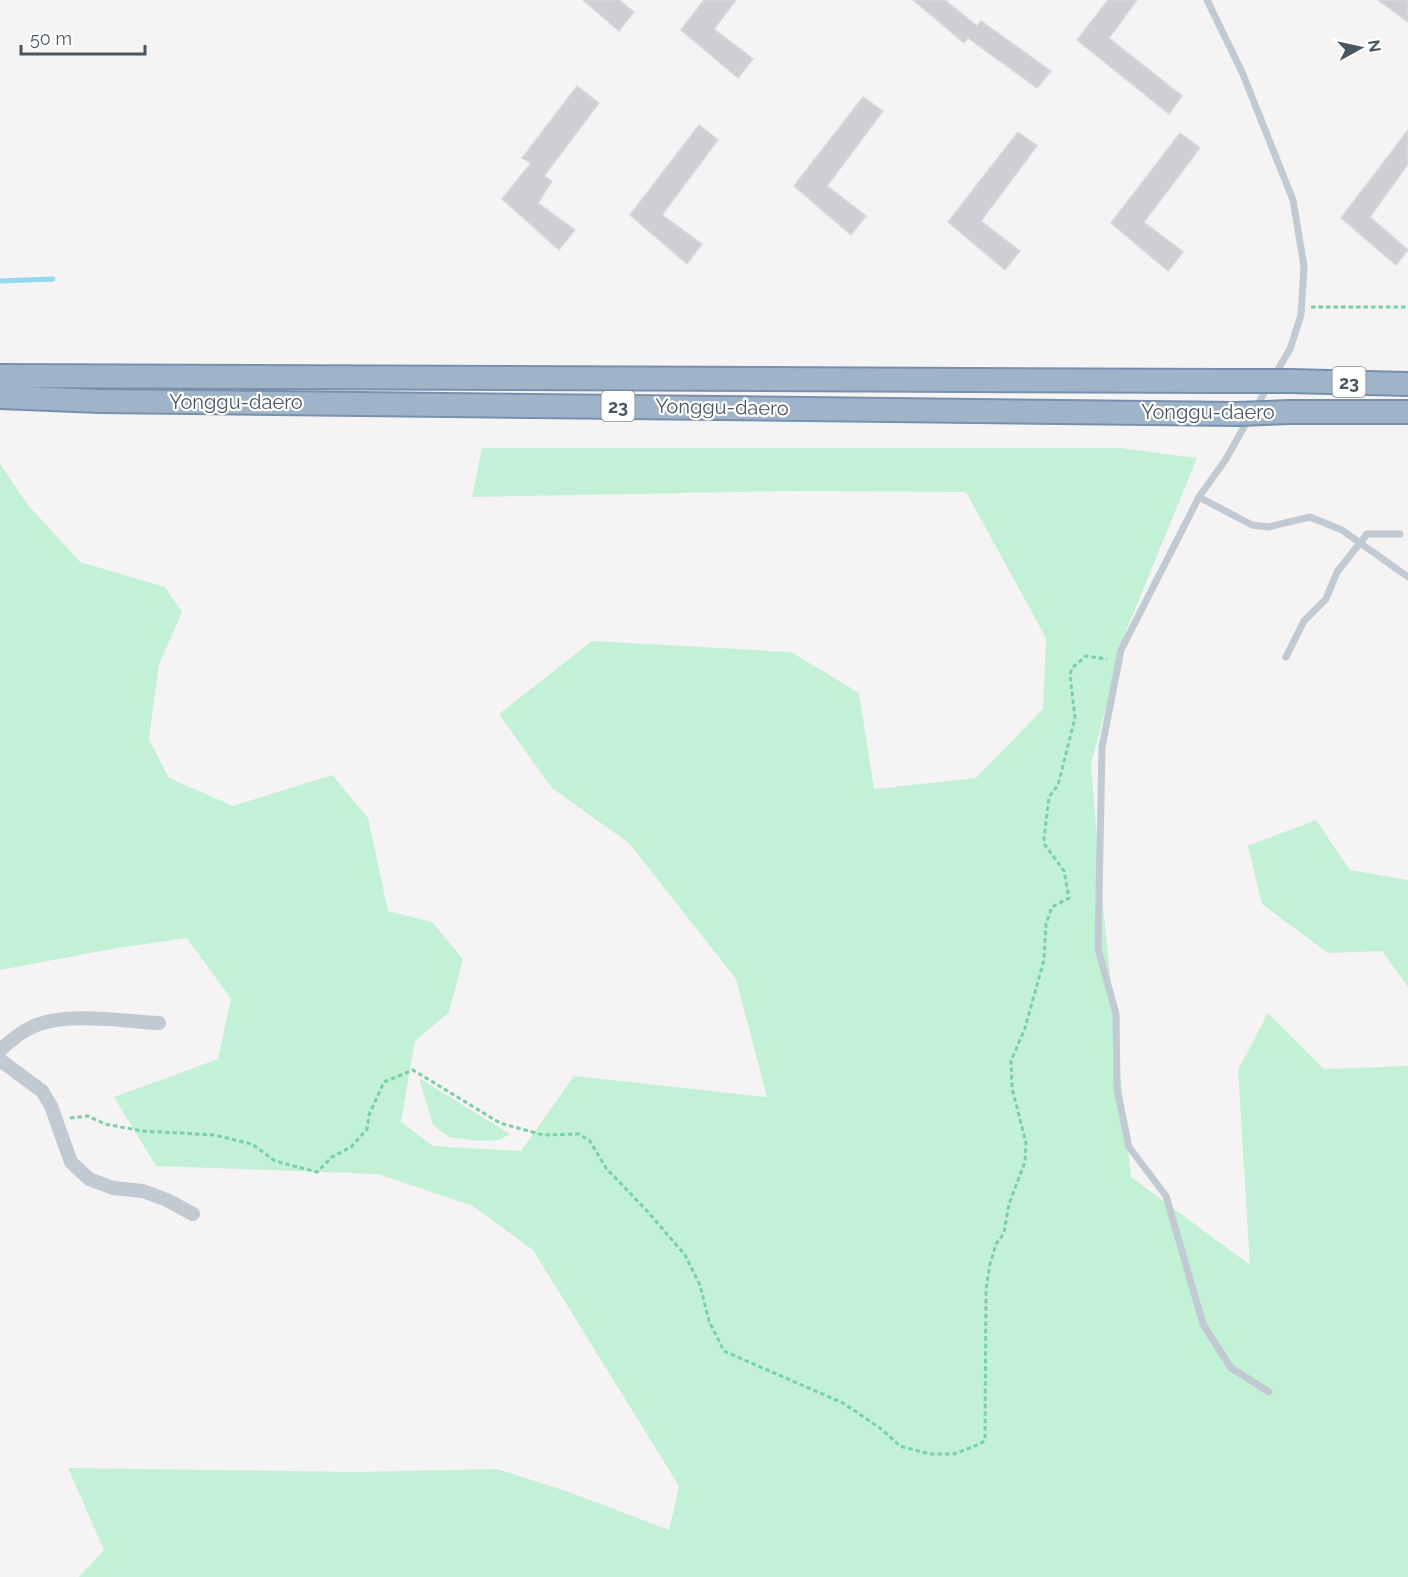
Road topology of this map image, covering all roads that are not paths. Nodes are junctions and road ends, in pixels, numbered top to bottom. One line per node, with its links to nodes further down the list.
1 (1207, 0): 8 (lane)
2 (0, 376): 3 (highway, Yonggu-daero / 23, bridge)
3 (1408, 384)
4 (0, 397): 5 (highway, Yonggu-daero / 23)
5 (100, 401): 6 (highway); 7 (highway, Yonggu-daero / 23, bridge)
6 (0, 408)
7 (1408, 412)
8 (1199, 497): 10 (lane); 17 (lane)
9 (1400, 534): 10 (lane)
10 (1360, 543): 11 (lane); 12 (lane)
11 (1408, 577)
12 (1286, 657)
13 (159, 1023): 14 (street)
14 (0, 1050)
15 (0, 1060): 16 (street)
16 (194, 1214)
17 (1269, 1392)

